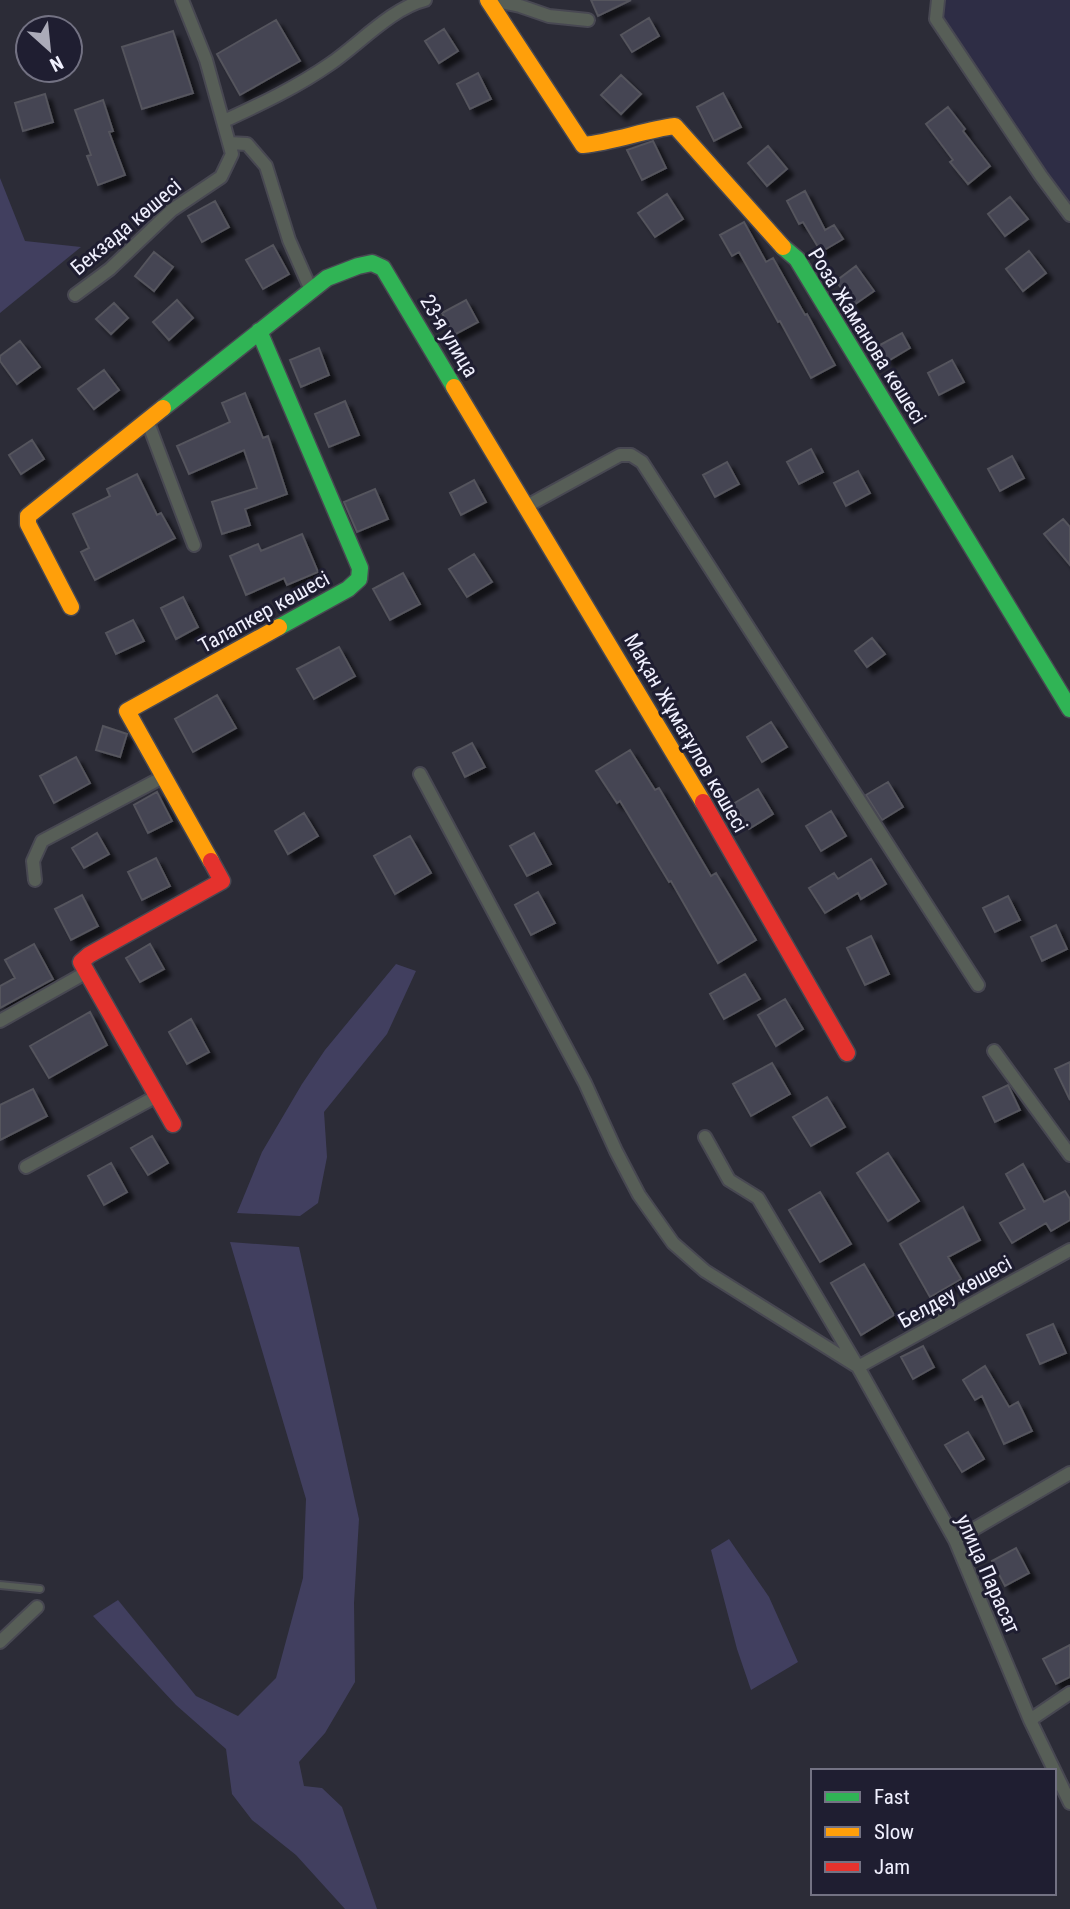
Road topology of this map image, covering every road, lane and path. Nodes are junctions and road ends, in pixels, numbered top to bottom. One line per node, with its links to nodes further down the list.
1 (182, 0): 6 (street, Бекзада көшесі)
2 (425, 0): 6 (street)
3 (490, 0): 5 (street, Роза Жаманова көшесі); 17 (street, Роза Жаманова көшесі)
4 (938, 0): 8 (street)
5 (588, 20)
6 (224, 121): 7 (street, Бекзада көшесі)
7 (229, 143): 9 (street); 10 (street, Бекзада көшесі)
8 (1070, 215)
9 (311, 290): 11 (street); 13 (street, 23-я улица)
10 (75, 295)
11 (259, 331): 12 (street); 19 (street, Талапкер көшесі)
12 (147, 420): 15 (street); 16 (street)
13 (485, 436): 14 (street, Мақан Жұмағұлов көшесі)
14 (527, 506): 22 (street); 25 (street, Мақан Жұмағұлов көшесі)
15 (194, 545)
16 (71, 607)
17 (1070, 709)
18 (420, 774): 32 (street)
19 (163, 777): 20 (street); 21 (street, Талапкер көшесі)
20 (34, 880)
21 (86, 972): 23 (street, Талапкер көшесі); 26 (street)
22 (978, 985)
23 (0, 1021)
24 (994, 1051): 29 (street)
25 (847, 1053)
26 (157, 1096): 27 (street); 30 (street)
27 (173, 1124)
28 (705, 1137): 32 (street, улица Парасат)
29 (1070, 1155)
30 (26, 1167)
31 (1070, 1250): 32 (street, Белдеу көшесі)
32 (858, 1367): 34 (street, улица Парасат)
33 (1070, 1473): 34 (street)
34 (955, 1540): 40 (street, улица Парасат)
35 (0, 1585): 36 (lane)
36 (40, 1589)
37 (37, 1607): 38 (street)
38 (0, 1642)
39 (1070, 1693): 40 (street)
40 (1030, 1720): 41 (street, улица Парасат)
41 (1054, 1769)
42 (1056, 1774): 43 (street, улица Парасат)
43 (1070, 1803)

